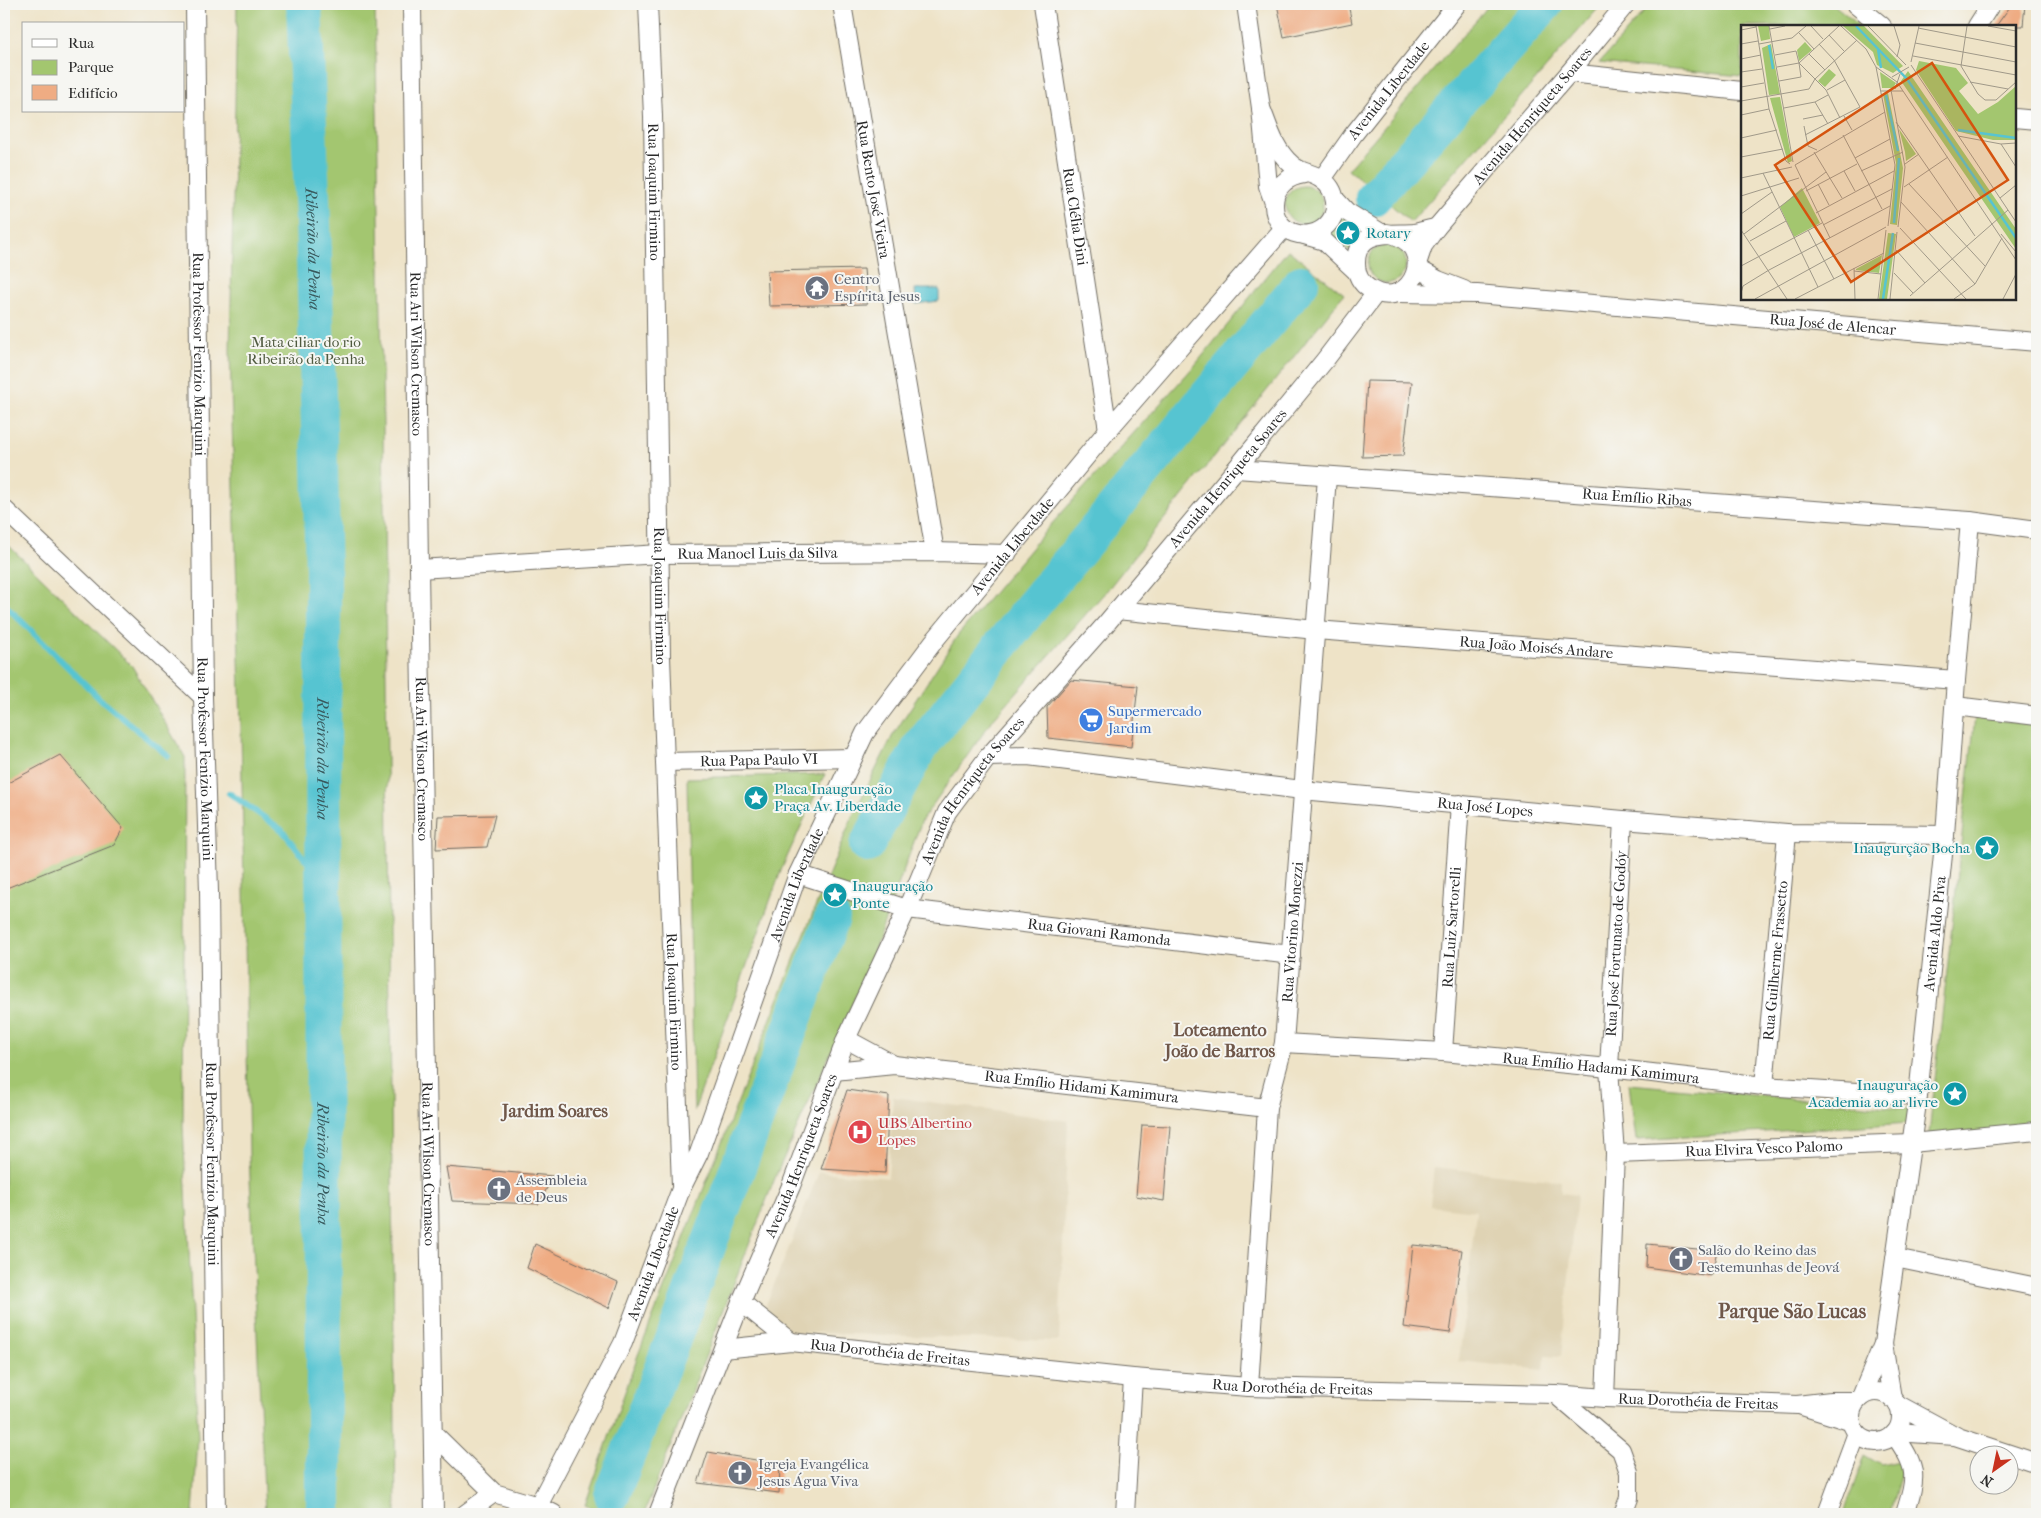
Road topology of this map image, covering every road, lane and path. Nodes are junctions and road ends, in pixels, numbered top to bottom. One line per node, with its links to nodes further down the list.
1 (195, 4): 47 (street, Rua Professor Fenizio Marquini)
2 (412, 4): 43 (street, Rua Ari Wilson Cremasco)
3 (648, 4): 41 (street, Rua Joaquim Firmino)
4 (842, 4): 40 (street, Rua Bento José Vieira)
5 (1043, 4): 34 (street, Rua Clélia Dini)
6 (1246, 4): 17 (street)
7 (1437, 4): 12 (street)
8 (1457, 4): 12 (street, Avenida Liberdade)
9 (1626, 4): 15 (street, Avenida Henriqueta Soares)
10 (1855, 4): 13 (street)
11 (1991, 4): 14 (street)
12 (1440, 25): 21 (street, Avenida Liberdade)
13 (1881, 25)
14 (1978, 25)
15 (1569, 73): 16 (street); 25 (street, Avenida Henriqueta Soares)
16 (1741, 91)
17 (1261, 108): 20 (street); 23 (street)
18 (2016, 118): 19 (street)
19 (2037, 120)
20 (1304, 174): 21 (street); 23 (street)
21 (1322, 179): 22 (street)
22 (1334, 199): 26 (street); 27 (street)
23 (1274, 204): 24 (street)
24 (1284, 228): 27 (street); 34 (street, Avenida Liberdade)
25 (1436, 228): 26 (street); 28 (street, Avenida Henriqueta Soares)
26 (1384, 233): 28 (street); 29 (street)
27 (1304, 235): 29 (street)
28 (1417, 266): 31 (street); 32 (street)
29 (1357, 272): 30 (street)
30 (1376, 293): 31 (street); 35 (street, Avenida Henriqueta Soares)
31 (1396, 293): 32 (street)
32 (1476, 294): 33 (street, Rua José de Alencar)
33 (2037, 342)
34 (1108, 430): 42 (street, Avenida Liberdade)
35 (1236, 469): 36 (street, Rua Emílio Ribas); 44 (street, Avenida Henriqueta Soares)
36 (1328, 476): 38 (street, Rua Emílio Ribas); 45 (street, Rua Vitorino Monezzi)
37 (4, 509): 47 (street)
38 (1970, 520): 39 (street, Rua Emílio Ribas); 46 (street, Avenida Aldo Piva)
39 (2037, 530)
40 (935, 552): 41 (street, Rua Manoel Luis da Silva); 42 (street, Rua Manoel Luis da Silva)
41 (660, 554): 43 (street, Rua Manoel Luis da Silva); 54 (street, Rua Joaquim Firmino)
42 (1007, 554): 53 (street, Avenida Liberdade)
43 (419, 569): 90 (street, Rua Ari Wilson Cremasco)
44 (1117, 610): 45 (street, Rua João Moisés Andare); 50 (street, Avenida Henriqueta Soares)
45 (1316, 630): 46 (street, Rua João Moisés Andare); 55 (street, Rua Vitorino Monezzi)
46 (1956, 680): 48 (street, Avenida Aldo Piva)
47 (203, 697): 96 (street, Rua Professor Fenizio Marquini)
48 (1955, 706): 49 (street); 59 (street, Avenida Aldo Piva)
49 (2037, 716)
50 (1012, 729): 51 (street); 52 (street, Avenida Henriqueta Soares)
51 (1028, 756): 52 (street, Rua José Lopes); 55 (street, Rua José Lopes)
52 (988, 757): 61 (street, Avenida Henriqueta Soares)
53 (853, 758): 54 (street, Rua Papa Paulo VI); 60 (street, Avenida Liberdade)
54 (665, 762): 75 (street, Rua Joaquim Firmino)
55 (1302, 790): 56 (street, Rua José Lopes); 62 (street, Rua Vitorino Monezzi)
56 (1460, 804): 57 (street, Rua José Lopes); 65 (street, Rua Luiz Sartorelli)
57 (1623, 820): 58 (street, Rua José Lopes); 67 (street, Rua José Fortunato de Godóy)
58 (1787, 834): 59 (street, Rua José Lopes); 69 (street, Rua Guilherme Frassetto)
59 (1945, 835): 70 (street, Avenida Aldo Piva)
60 (798, 874): 61 (street, Rua Giovani Ramonda); 75 (street, Avenida Liberdade)
61 (907, 909): 62 (street, Rua Giovani Ramonda); 63 (street, Avenida Henriqueta Soares)
62 (1291, 955): 64 (street, Rua Vitorino Monezzi)
63 (846, 1039): 66 (street, Rua Emílio Hidami Kamimura); 68 (street, Avenida Henriqueta Soares)
64 (1284, 1043): 65 (street, Rua Emílio Hadami Kamimura); 71 (street, Rua Vitorino Monezzi)
65 (1443, 1052): 67 (street, Rua Emílio Hadami Kamimura)
66 (894, 1065): 68 (street, Rua Emílio Hidami Kamimura); 71 (street, Rua Emílio Hidami Kamimura)
67 (1609, 1068): 69 (street, Rua Emílio Hadami Kamimura); 74 (street)
68 (834, 1071): 78 (street, Avenida Henriqueta Soares)
69 (1764, 1086): 70 (street, Rua Emílio Hadami Kamimura)
70 (1918, 1096): 73 (street, Avenida Aldo Piva)
71 (1267, 1108): 83 (street, Rua Vitorino Monezzi)
72 (2037, 1131): 73 (street, Rua Elvira Vesco Palomo)
73 (1911, 1143): 74 (street, Rua Elvira Vesco Palomo); 76 (street, Avenida Aldo Piva)
74 (1615, 1154): 85 (street)
75 (681, 1189): 95 (street, Avenida Liberdade)
76 (1895, 1258): 77 (street); 80 (street, Avenida Aldo Piva)
77 (2037, 1287)
78 (740, 1302): 79 (street, Rua Dorothéia de Freitas); 81 (street, Avenida Henriqueta Soares)
79 (791, 1342): 81 (street, Rua Dorothéia de Freitas); 82 (street, Rua Dorothéia de Freitas)
80 (1883, 1344): 86 (street, Avenida Aldo Piva); 87 (street, Avenida Aldo Piva)
81 (723, 1349): 100 (street, Avenida Henriqueta Soares)
82 (1133, 1378): 83 (street, Rua Dorothéia de Freitas); 101 (street)
83 (1249, 1388): 84 (street, Rua Dorothéia de Freitas)
84 (1556, 1394): 85 (street, Rua Dorothéia de Freitas); 102 (street)
85 (1605, 1398): 88 (street, Rua Dorothéia de Freitas)
86 (1859, 1399): 87 (street); 88 (street, Rua Dorothéia de Freitas); 89 (street)
87 (1895, 1401): 91 (street); 92 (street)
88 (1797, 1405): 89 (street, Rua Dorothéia de Freitas)
89 (1855, 1428): 91 (street); 103 (street)
90 (433, 1433): 94 (street); 97 (street, Rua Ari Wilson Cremasco)
91 (1895, 1433): 92 (street); 104 (street)
92 (1958, 1436): 93 (street)
93 (2037, 1463)
94 (494, 1493): 95 (street); 98 (street)
95 (538, 1506): 99 (street)
96 (216, 1514)
97 (434, 1514)
98 (464, 1514)
99 (554, 1514)
100 (658, 1514)
101 (1125, 1514)
102 (1623, 1514)
103 (1827, 1514)
104 (1905, 1514)

